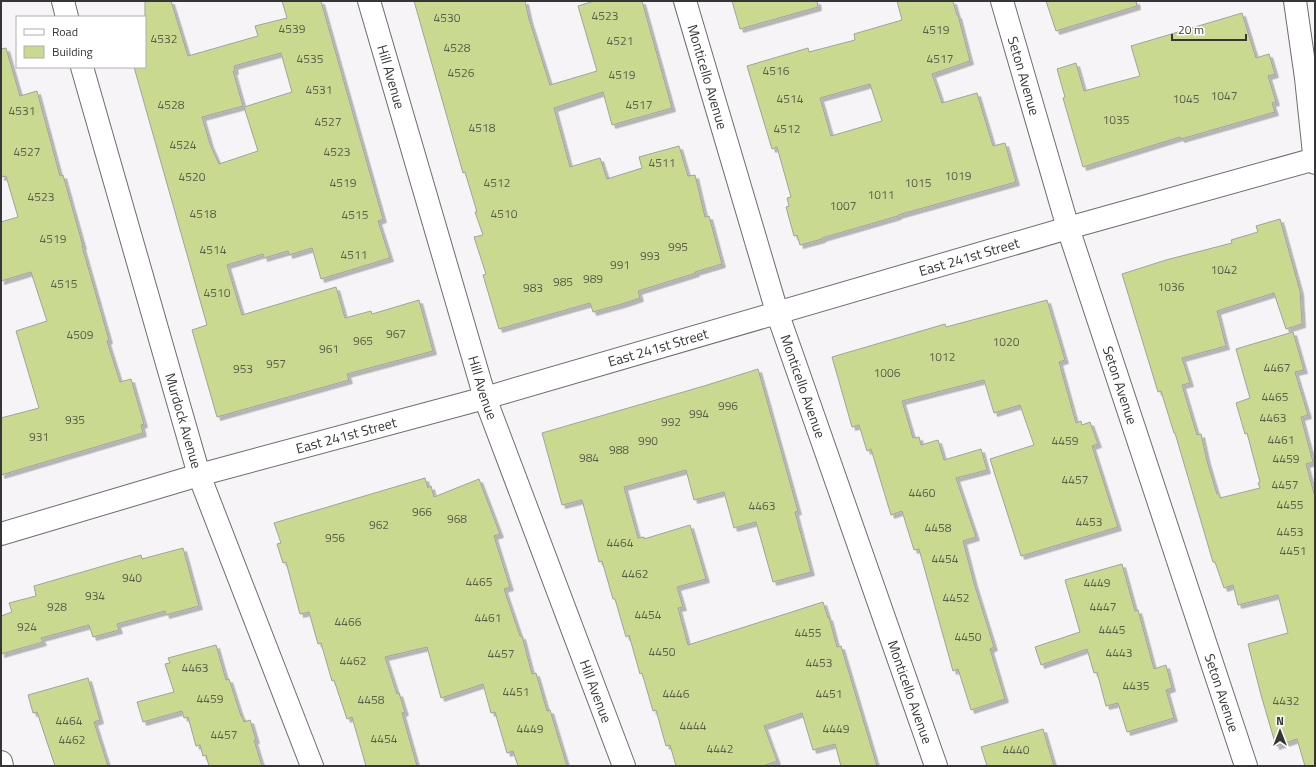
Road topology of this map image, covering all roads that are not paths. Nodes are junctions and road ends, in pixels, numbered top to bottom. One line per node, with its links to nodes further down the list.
1 (63, 1): 6 (street)
2 (368, 1): 12 (street, Hill Avenue)
3 (685, 1): 11 (street, Monticello Avenue)
4 (1002, 1): 10 (street, Seton Avenue)
5 (1295, 1): 8 (street)
6 (67, 16)
7 (82, 68): 13 (street, Murdock Avenue)
8 (1315, 159): 9 (street); 10 (street, East 241st Street)
9 (1315, 163)
10 (1068, 228): 11 (street, East 241st Street); 20 (street, Seton Avenue)
11 (777, 312): 12 (street, East 241st Street); 19 (street, Monticello Avenue)
12 (485, 398): 13 (street, East 241st Street); 18 (street, Hill Avenue)
13 (199, 475): 14 (street, East 241st Street); 17 (street, Murdock Avenue)
14 (1, 534)
15 (1, 762): 16 (street)
16 (2, 766)
17 (312, 766)
18 (624, 766)
19 (936, 766)
20 (1246, 766)

